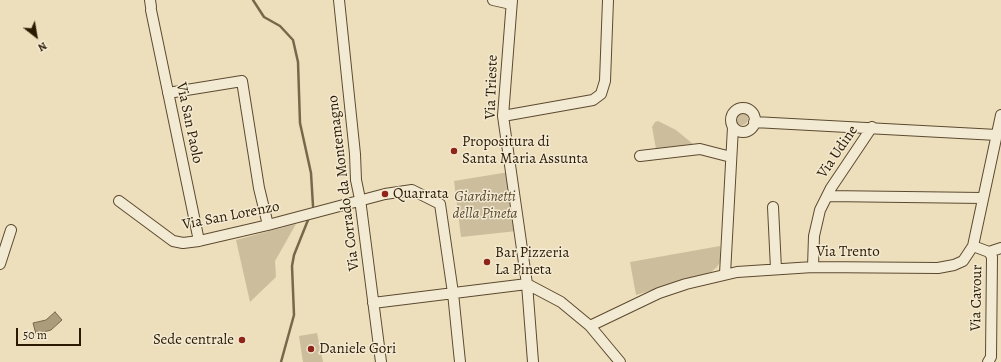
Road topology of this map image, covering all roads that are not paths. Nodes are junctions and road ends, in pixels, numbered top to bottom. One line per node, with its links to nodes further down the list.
1 (339, 0): 17 (street, Via Corrado da Montemagno)
2 (493, 0): 4 (street)
3 (608, 0): 8 (street)
4 (512, 2): 8 (street, Via Trieste)
5 (151, 6): 6 (street, Via San Paolo)
6 (168, 93): 20 (street); 22 (street, Via San Paolo)
7 (1001, 115): 12 (street, Via Trento)
8 (503, 116): 30 (street, Via Trieste)
9 (754, 122): 10 (street); 10 (street); 11 (street)
10 (733, 127): 14 (street)
11 (872, 127): 12 (street, Via Udine); 15 (street, Via Udine)
12 (997, 135): 16 (street, Via Trento)
13 (640, 156): 14 (street)
14 (732, 157): 29 (street)
15 (827, 196): 16 (street); 27 (street, Via Udine)
16 (983, 198): 23 (street, Via Trento)
17 (360, 199): 20 (street, Via San Lorenzo); 31 (street, Via San Lorenzo); 32 (street, Via Corrado da Montemagno)
18 (119, 201): 22 (street, Via San Lorenzo)
19 (773, 207): 28 (street)
20 (268, 225): 22 (street, Via San Lorenzo)
21 (11, 230): 26 (street)
22 (199, 241)
23 (972, 246): 25 (street, Via Cavour); 27 (street, Via Trento)
24 (1001, 248): 25 (street)
25 (989, 252): 38 (street, Via Cavour)
26 (0, 264)
27 (813, 267): 28 (street, Via Trento)
28 (776, 269): 29 (street, Via Trento)
29 (725, 274): 33 (street, Via Trento)
30 (527, 284): 31 (street); 33 (street); 36 (street, Via Trieste)
31 (453, 293): 32 (street); 35 (street)
32 (373, 303): 34 (street, Via Corrado da Montemagno)
33 (590, 326): 37 (street)
34 (380, 362)
35 (460, 362)
36 (533, 362)
37 (620, 362)
38 (988, 362)

